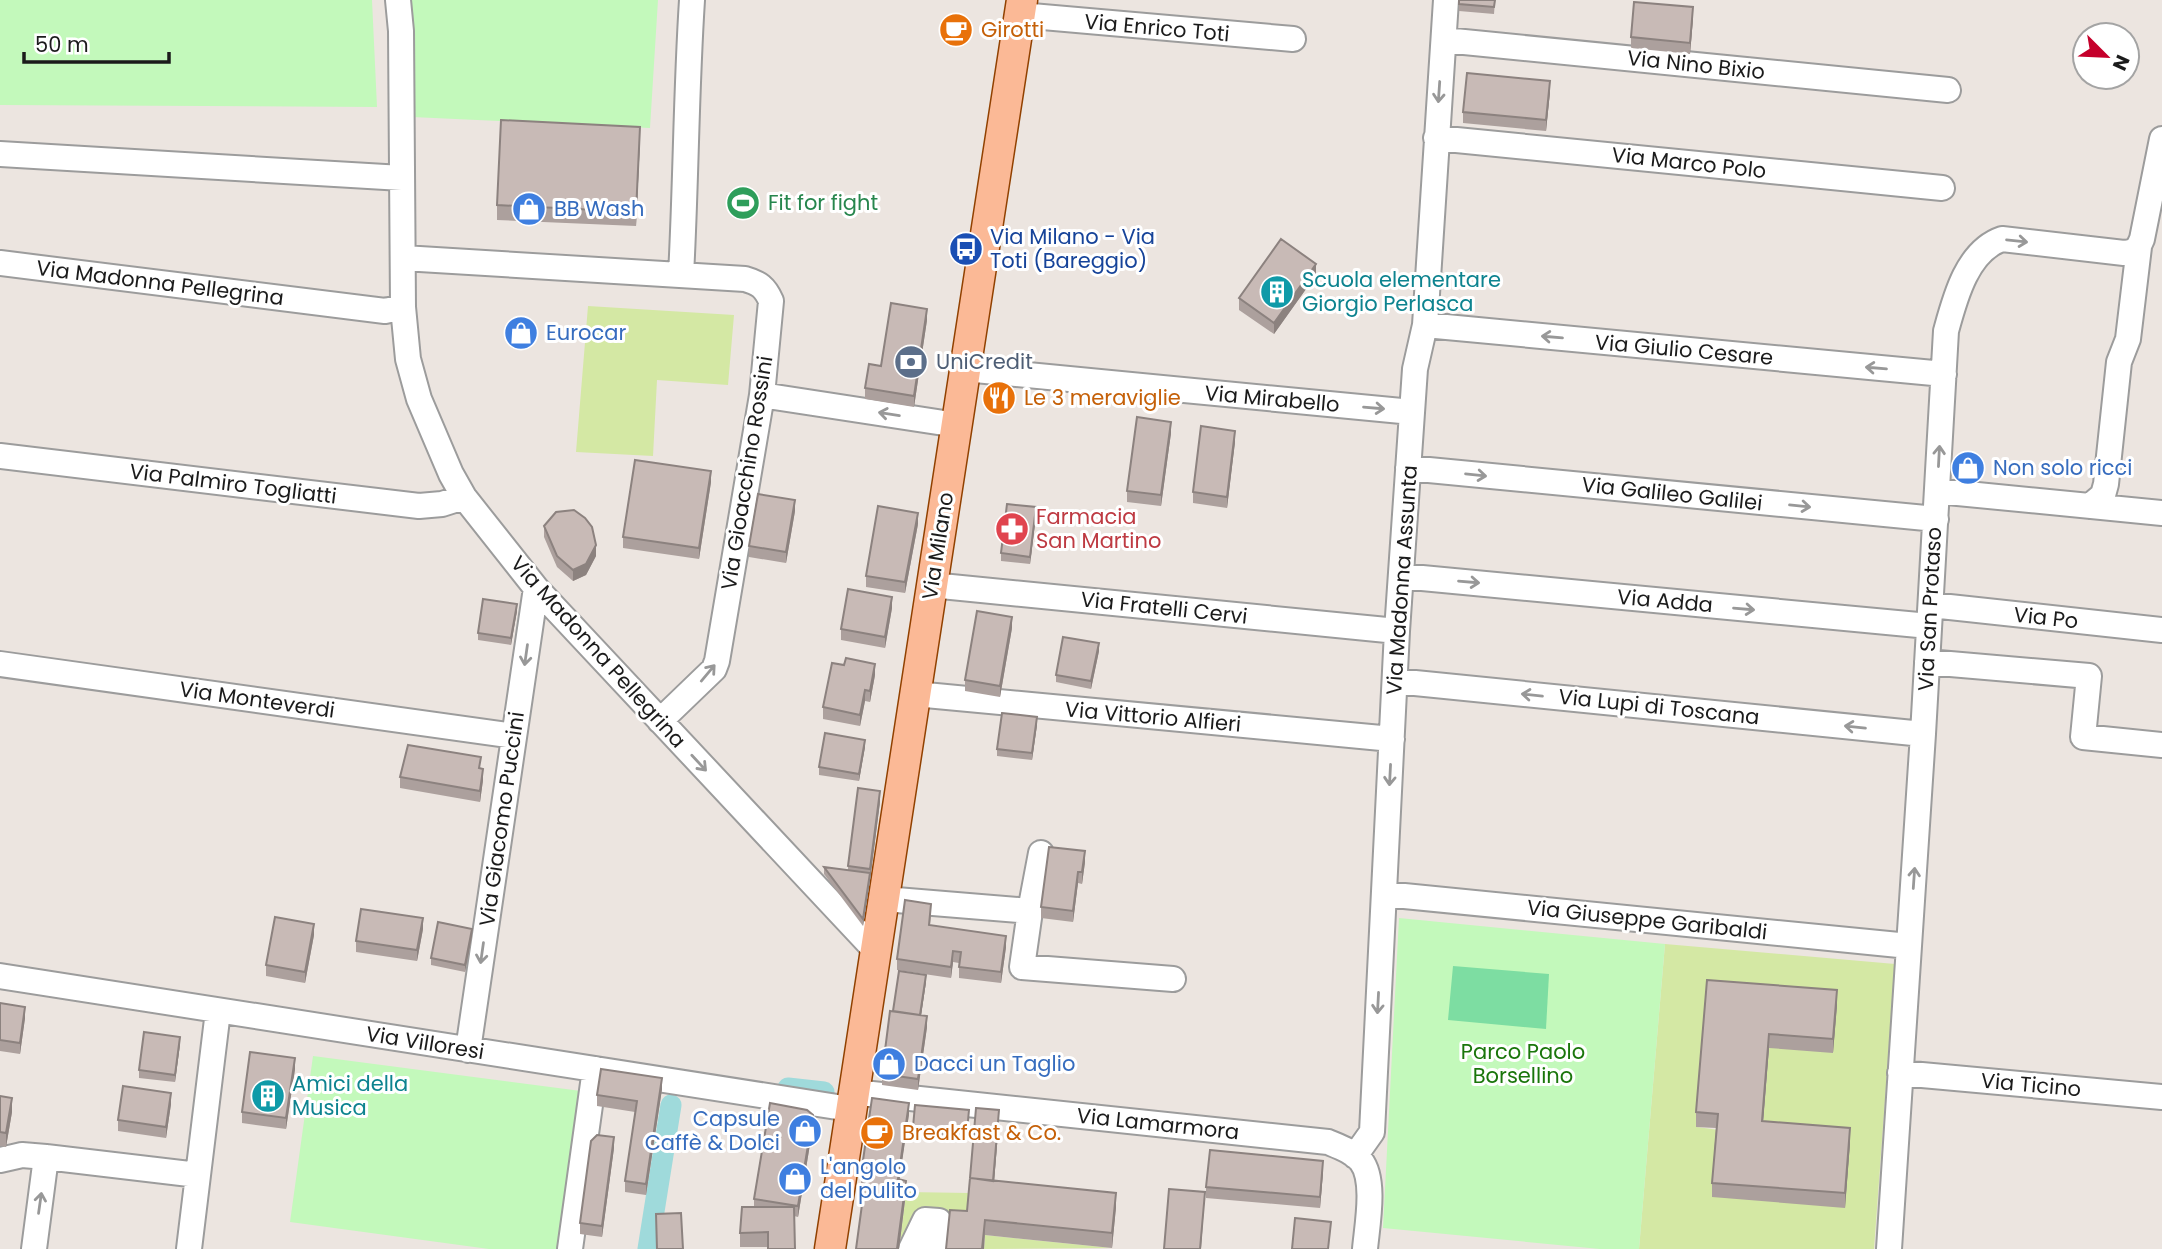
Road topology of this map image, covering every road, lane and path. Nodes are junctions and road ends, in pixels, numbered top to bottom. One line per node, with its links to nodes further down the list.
1 (398, 0): 11 (street, Via Madonna Pellegrina)
2 (691, 0): 16 (street)
3 (1446, 0): 6 (street, Via Madonna Assunta)
4 (1021, 7): 5 (street, Via Enrico Toti); 19 (main road, Via Milano)
5 (1293, 39)
6 (1444, 40): 7 (street, Via Nino Bixio); 8 (street, Via Madonna Assunta, one-way to 8)
7 (1948, 90)
8 (1436, 138): 12 (street, Via Marco Polo); 18 (street, Via Madonna Assunta)
9 (2162, 139): 13 (street)
10 (0, 154): 11 (street)
11 (402, 178): 14 (street, Via Madonna Pellegrina)
12 (1942, 188)
13 (2139, 247): 20 (street, Via San Protaso, one-way to 13); 28 (street)
14 (403, 258): 16 (street, Via Gioacchino Rossini); 17 (street, Via Madonna Pellegrina)
15 (0, 263): 17 (street, Via Madonna Pellegrina)
16 (681, 275): 21 (street, Via Gioacchino Rossini)
17 (403, 307): 27 (street, Via Madonna Pellegrina)
18 (1425, 326): 20 (street, Via Giulio Cesare, one-way to 18); 22 (street, Via Madonna Assunta)
19 (965, 369): 22 (street, Via Mirabello, one-way to 22); 23 (main road, Via Milano)
20 (1944, 374): 26 (street, Via San Protaso, one-way to 20)
21 (762, 395): 23 (street, one-way to 21); 41 (street, Via Gioacchino Rossini, one-way to 21)
22 (1412, 412): 25 (street, Via Madonna Assunta)
23 (957, 425): 32 (main road, Via Milano)
24 (0, 456): 27 (street, Via Palmiro Togliatti)
25 (1408, 468): 30 (street, Via Galileo Galilei, one-way to 30); 31 (street, Via Madonna Assunta)
26 (1937, 491): 28 (street); 30 (street, Via San Protaso)
27 (464, 497): 33 (street, Via Madonna Pellegrina)
28 (2090, 506): 29 (street)
29 (2162, 513)
30 (1936, 519): 34 (street, Via San Protaso)
31 (1401, 576): 34 (street, Via Adda, one-way to 34); 36 (street, Via Madonna Assunta)
32 (931, 585): 36 (street, Via Fratelli Cervi); 40 (main road, Via Milano)
33 (536, 588): 41 (street, Via Madonna Pellegrina); 43 (street, Via Giacomo Puccini, one-way to 43)
34 (1930, 616): 35 (street, Via Po); 37 (street, Via San Protaso)
35 (2162, 630)
36 (1397, 631): 39 (street, Via Madonna Assunta)
37 (1927, 662): 42 (street, Via San Protaso); 45 (street)
38 (0, 664): 43 (street, Via Monteverdi)
39 (1395, 681): 42 (street, Via Lupi di Toscana, one-way to 39); 44 (street, Via Madonna Assunta)
40 (915, 694): 44 (street, Via Vittorio Alfieri); 48 (main road, Via Milano)
41 (660, 721): 51 (street, Via Madonna Pellegrina, one-way to 51)
42 (1923, 734): 50 (street, Via San Protaso, one-way to 42)
43 (514, 736): 55 (street, Via Giacomo Puccini, one-way to 55)
44 (1392, 739): 47 (street, Via Madonna Assunta, one-way to 47)
45 (2162, 744)
46 (1041, 853): 49 (street)
47 (1384, 894): 50 (street, Via Giuseppe Garibaldi); 62 (street, Via Madonna Assunta, one-way to 62)
48 (884, 899): 49 (street); 51 (main road, Via Milano)
49 (1030, 911): 53 (street)
50 (1909, 946): 57 (street, Via San Protaso)
51 (875, 950): 59 (main road, Via Milano)
52 (0, 976): 54 (street, Via Villoresi)
53 (1173, 979)
54 (218, 1011): 55 (street, Via Villoresi); 63 (street)
55 (468, 1050): 56 (street, Via Villoresi)
56 (595, 1069): 59 (street, Via Villoresi); 66 (street)
57 (1900, 1073): 58 (street, Via Ticino); 71 (street, Via San Protaso)
58 (2162, 1097)
59 (852, 1101): 62 (street, Via Lamarmora); 67 (main road, Via Milano)
60 (46, 1157): 61 (street); 63 (street); 64 (street, one-way to 60)
61 (0, 1160)
62 (1362, 1165): 70 (street)
63 (198, 1175): 65 (street)
64 (34, 1249)
65 (189, 1249)
66 (570, 1249)
67 (830, 1249)
68 (911, 1249): 69 (street)
69 (936, 1249)
70 (1366, 1249)
71 (1889, 1249)

